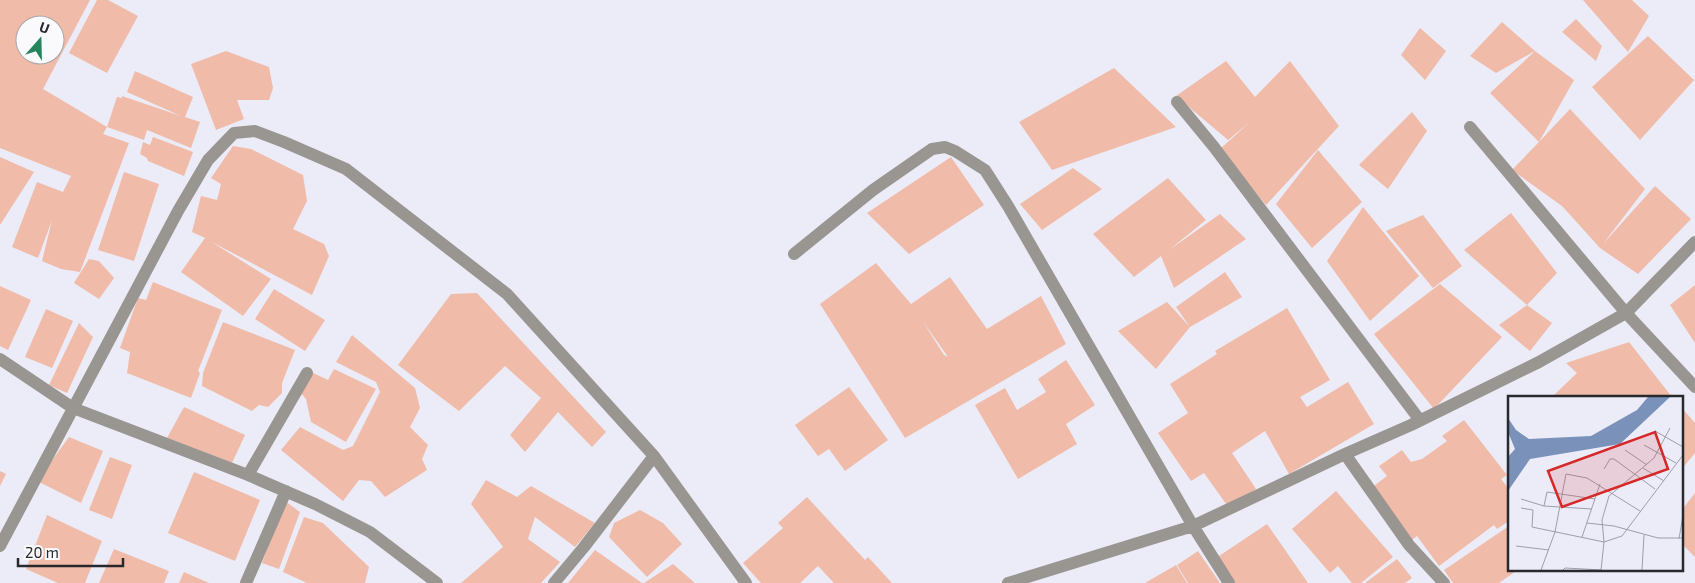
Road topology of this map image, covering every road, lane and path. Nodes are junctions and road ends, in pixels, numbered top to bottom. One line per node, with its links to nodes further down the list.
1 (1177, 102): 10 (street)
2 (1470, 127): 5 (street)
3 (1695, 242): 5 (street)
4 (794, 254): 15 (street)
5 (1626, 313): 8 (street); 10 (street)
6 (0, 359): 9 (street)
7 (307, 373): 13 (street)
8 (1695, 387)
9 (73, 408): 12 (street); 13 (street); 16 (street)
10 (1419, 419): 11 (street)
11 (1345, 454): 15 (street); 23 (street)
12 (654, 456): 19 (street); 20 (street)
13 (248, 476): 14 (street)
14 (286, 492): 17 (street); 18 (street)
15 (1193, 526): 21 (street); 22 (street)
16 (0, 546)
17 (246, 583)
18 (437, 583)
19 (554, 583)
20 (746, 583)
21 (1008, 583)
22 (1229, 583)
23 (1444, 583)

